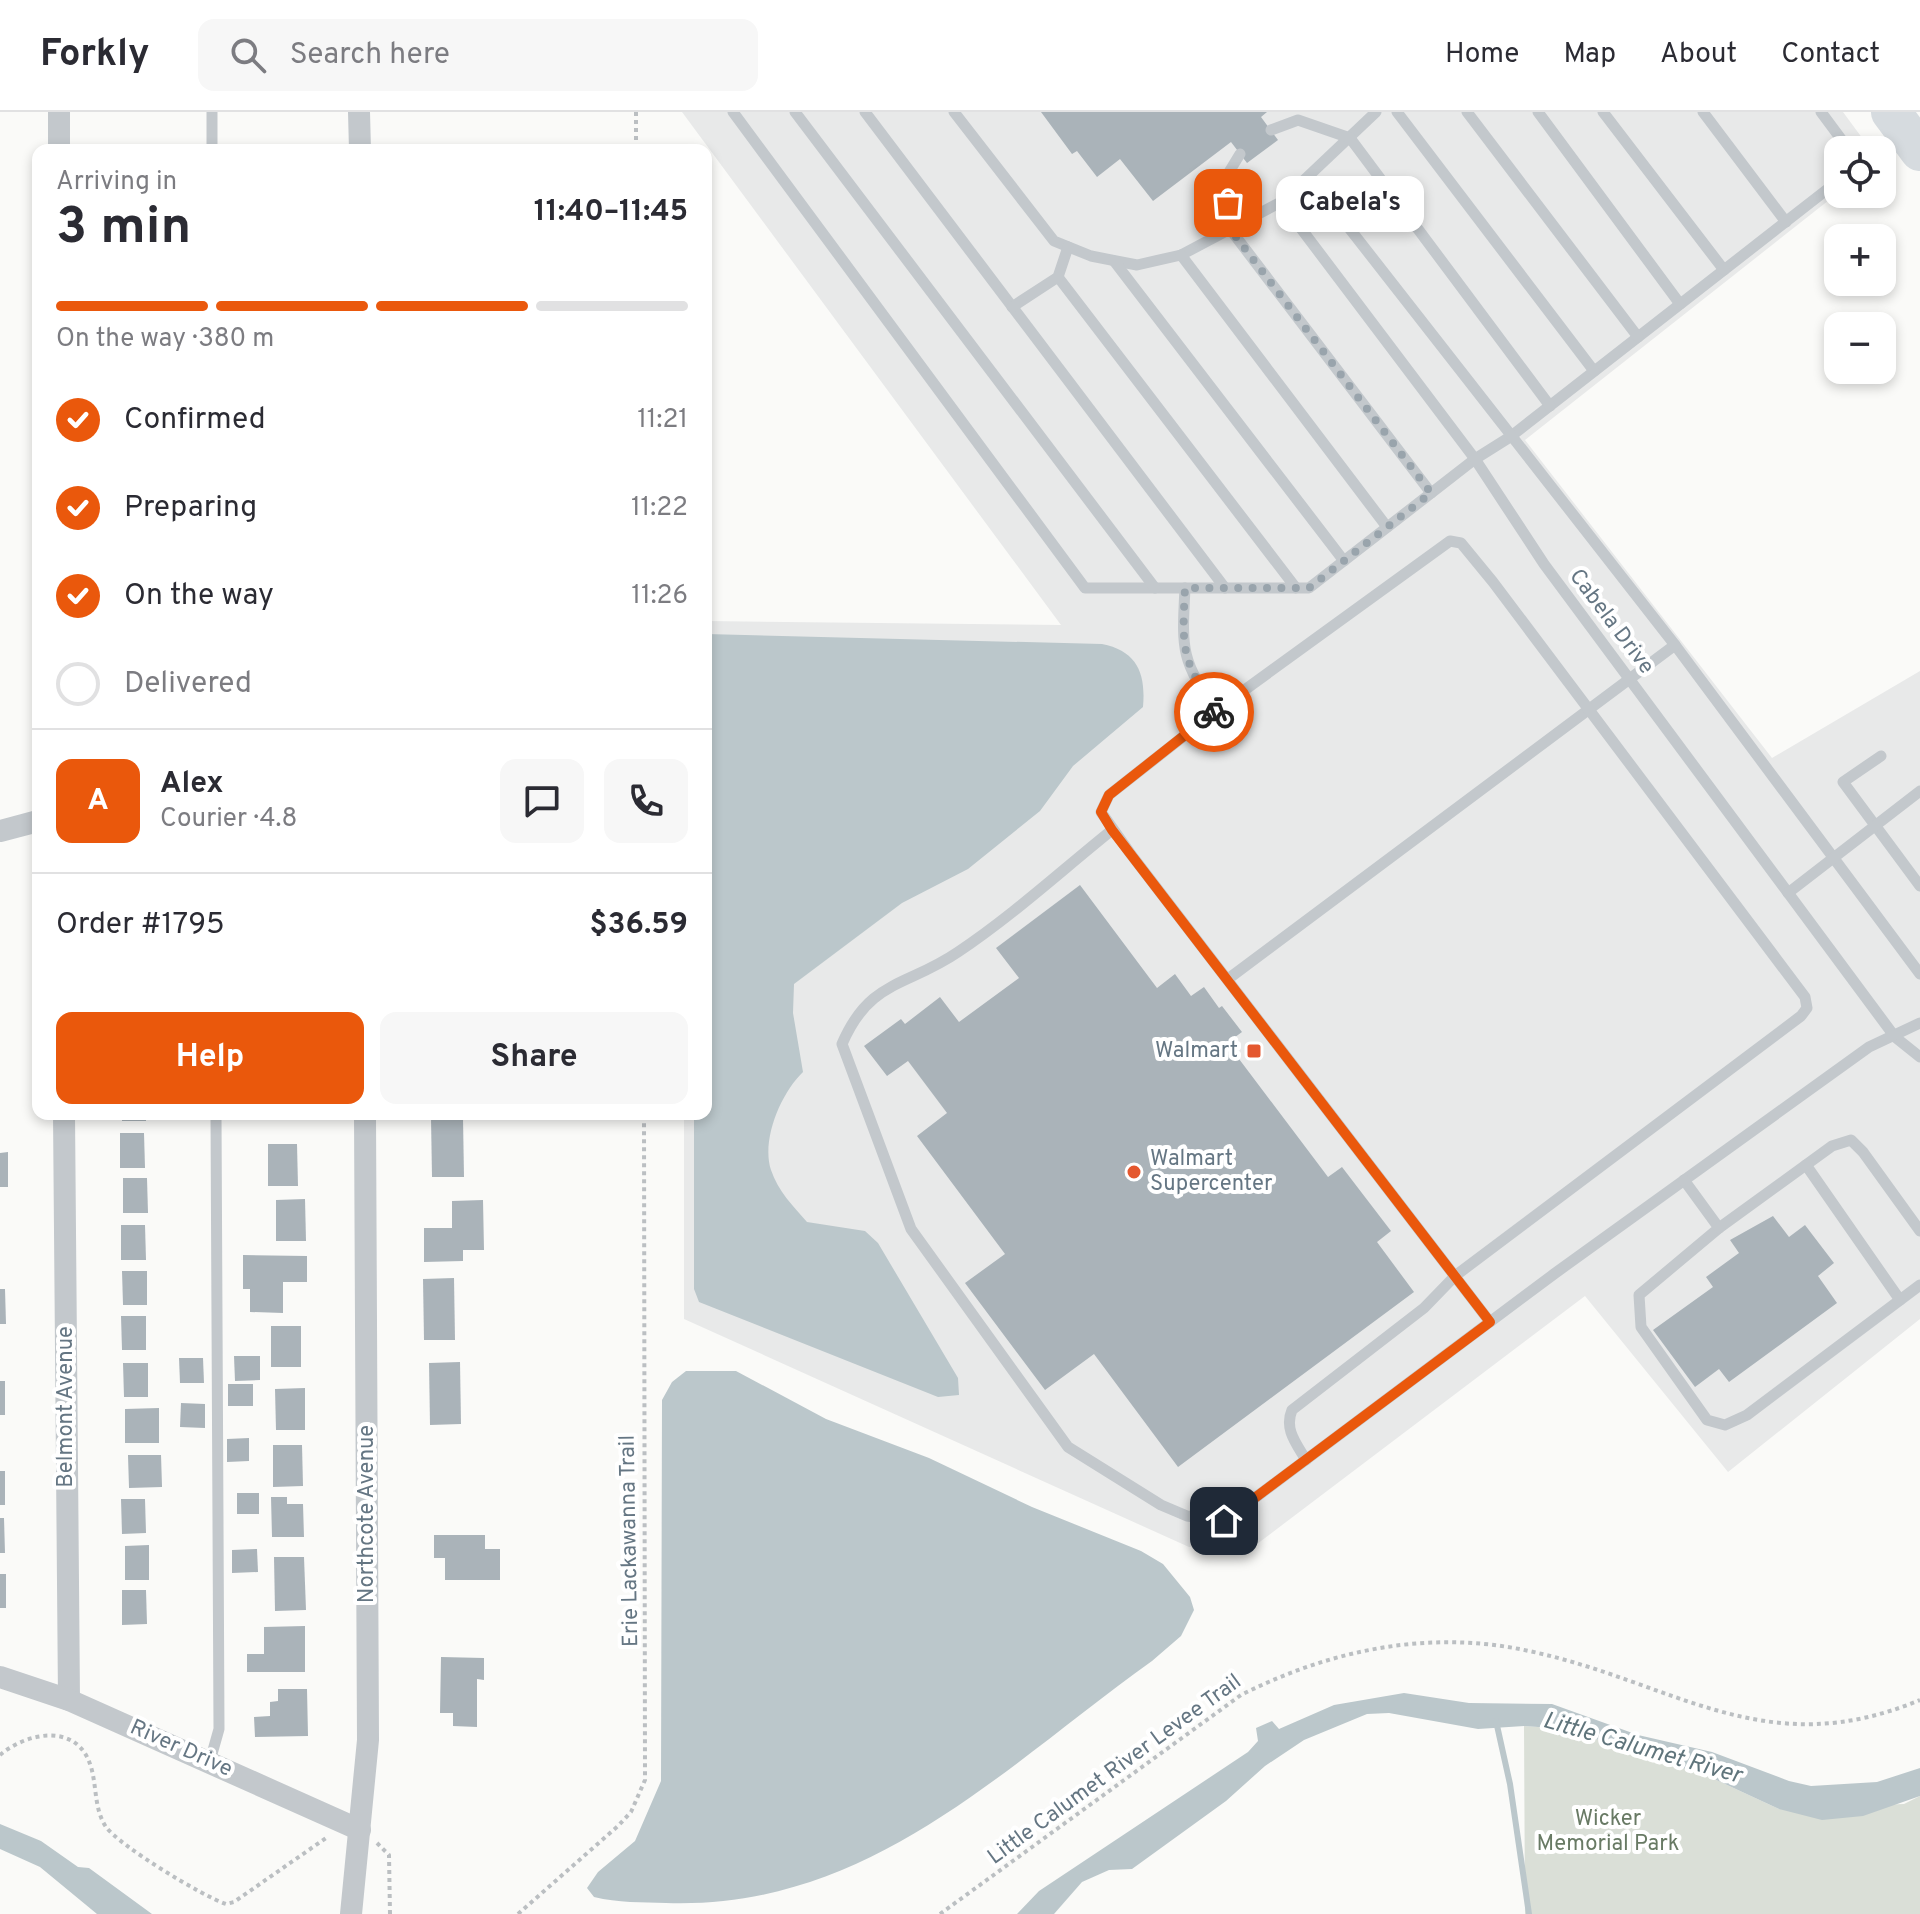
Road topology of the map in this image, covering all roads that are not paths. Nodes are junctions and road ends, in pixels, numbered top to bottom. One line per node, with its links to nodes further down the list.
1 (59, 112): 21 (street)
2 (212, 112): 22 (lane)
3 (359, 112): 23 (street)
4 (733, 112): 46 (lane)
5 (795, 112): 46 (lane)
6 (865, 112): 37 (lane)
7 (954, 112): 31 (lane)
8 (1376, 112): 20 (lane)
9 (1397, 112): 39 (lane)
10 (1467, 112): 38 (lane)
11 (1538, 112): 36 (lane)
12 (1603, 112): 34 (lane)
13 (1703, 112): 29 (lane)
14 (1821, 112): 19 (lane)
15 (1891, 112): 24 (highway)
16 (1916, 112): 17 (highway)
17 (1920, 118)
18 (1271, 130): 20 (lane)
19 (1839, 136)
20 (1350, 138): 26 (lane); 40 (lane)
21 (59, 144)
22 (212, 144)
23 (360, 144)
24 (1920, 151)
25 (1240, 154): 30 (lane)
26 (1310, 178): 28 (lane); 41 (lane, Cabela Drive)
27 (1824, 192): 29 (lane)
28 (1281, 202): 30 (lane); 42 (lane, Cabela Drive)
29 (1786, 222): 34 (lane)
30 (1230, 229): 32 (lane); 43 (lane)
31 (1068, 247): 33 (lane); 35 (lane)
32 (1181, 255): 33 (lane); 44 (lane)
33 (1114, 261): 45 (lane)
34 (1724, 270): 36 (lane)
35 (1058, 277): 37 (lane); 49 (lane)
36 (1680, 304): 38 (lane)
37 (1012, 307): 48 (lane)
38 (1638, 337): 39 (lane)
39 (1594, 371): 40 (lane)
40 (1550, 406): 41 (lane)
41 (1510, 437): 42 (lane); 50 (lane, Cabela Drive)
42 (1475, 459): 43 (lane); 51 (lane, Cabela Drive)
43 (1431, 493): 44 (lane)
44 (1387, 527): 45 (lane)
45 (1344, 561): 49 (lane)
46 (1155, 588): 47 (lane)
47 (1185, 588): 48 (lane); 52 (lane)
48 (1225, 588): 49 (lane)
49 (1296, 588)
50 (1675, 645): 51 (lane); 60 (lane, Cabela Drive)
51 (1629, 679): 53 (lane); 62 (lane, Cabela Drive)
52 (1217, 710): 53 (lane); 58 (lane)
53 (1589, 710): 64 (lane); 75 (lane)
54 (1881, 756): 57 (lane)
55 (1920, 791): 57 (lane)
56 (32, 823): 59 (street)
57 (1874, 826): 60 (lane); 61 (lane)
58 (1112, 830): 64 (lane); 79 (lane)
59 (0, 831)
60 (1833, 857): 62 (lane); 63 (lane, Cabela Drive)
61 (1919, 884)
62 (1788, 893): 66 (lane, Cabela Drive)
63 (1920, 974)
64 (1228, 979): 75 (lane)
65 (1920, 1023): 66 (lane)
66 (1895, 1037): 67 (lane, Cabela Drive); 72 (lane)
67 (1920, 1057)
68 (64, 1120): 81 (street, Belmont Avenue)
69 (216, 1120): 82 (lane)
70 (365, 1120): 83 (street, Northcote Avenue)
71 (1806, 1165): 73 (lane); 74 (lane); 77 (lane)
72 (1684, 1180): 73 (lane); 78 (lane)
73 (1719, 1228): 77 (lane)
74 (1920, 1231)
75 (1455, 1276): 78 (lane); 79 (lane)
76 (1920, 1285): 77 (lane)
77 (1900, 1300)
78 (1490, 1322): 79 (lane)
79 (1306, 1460)
80 (0, 1677): 81 (street, River Drive)
81 (69, 1700): 82 (street, River Drive)
82 (210, 1761): 83 (street, River Drive)
83 (368, 1836): 84 (street, Northcote Avenue)
84 (351, 1914)

